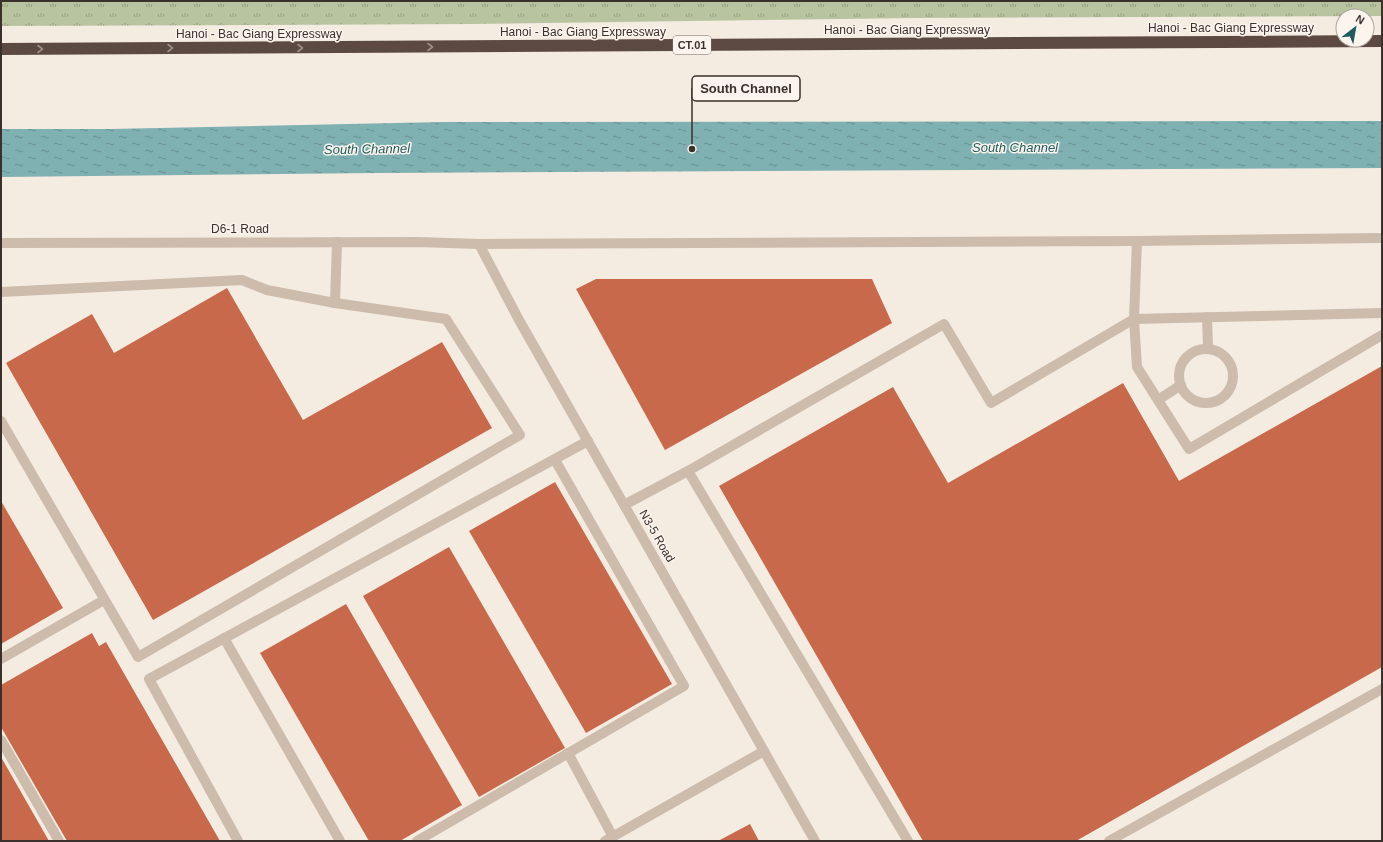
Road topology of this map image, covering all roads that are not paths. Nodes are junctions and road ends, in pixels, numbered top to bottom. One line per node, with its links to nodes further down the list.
1 (1382, 41): 2 (highway, Hanoi - Bac Giang Expressway / CT.01, one-way to 1)
2 (1, 49)
3 (1382, 238): 4 (street, D6-1 Road)
4 (1137, 241): 7 (street, D6-1 Road); 12 (street)
5 (338, 242): 6 (street, D6-1 Road); 7 (street, D6-1 Road); 9 (street)
6 (1, 243)
7 (479, 244): 18 (street, N3-5 Road)
8 (1, 292): 9 (street)
9 (335, 303): 22 (street)
10 (1382, 313): 11 (street)
11 (1207, 317): 12 (street); 14 (street)
12 (1134, 319): 16 (street); 20 (street)
13 (1382, 335): 16 (street)
14 (1208, 348): 15 (street); 15 (street)
15 (1180, 385): 16 (street)
16 (1158, 400)
17 (1, 421): 22 (street)
18 (588, 441): 19 (street); 21 (street, N3-5 Road)
19 (555, 460): 23 (street); 28 (street)
20 (688, 471): 21 (street); 35 (street)
21 (624, 505): 27 (street, N3-5 Road)
22 (104, 600): 24 (street)
23 (224, 638): 31 (street); 32 (street)
24 (1, 659)
25 (1382, 689): 36 (street)
26 (1, 740): 30 (street)
27 (764, 752): 29 (street); 34 (street, N3-5 Road)
28 (568, 754): 29 (street); 33 (street)
29 (609, 839)
30 (59, 841)
31 (238, 841)
32 (340, 841)
33 (417, 841)
34 (815, 841)
35 (908, 841)
36 (1109, 841)

